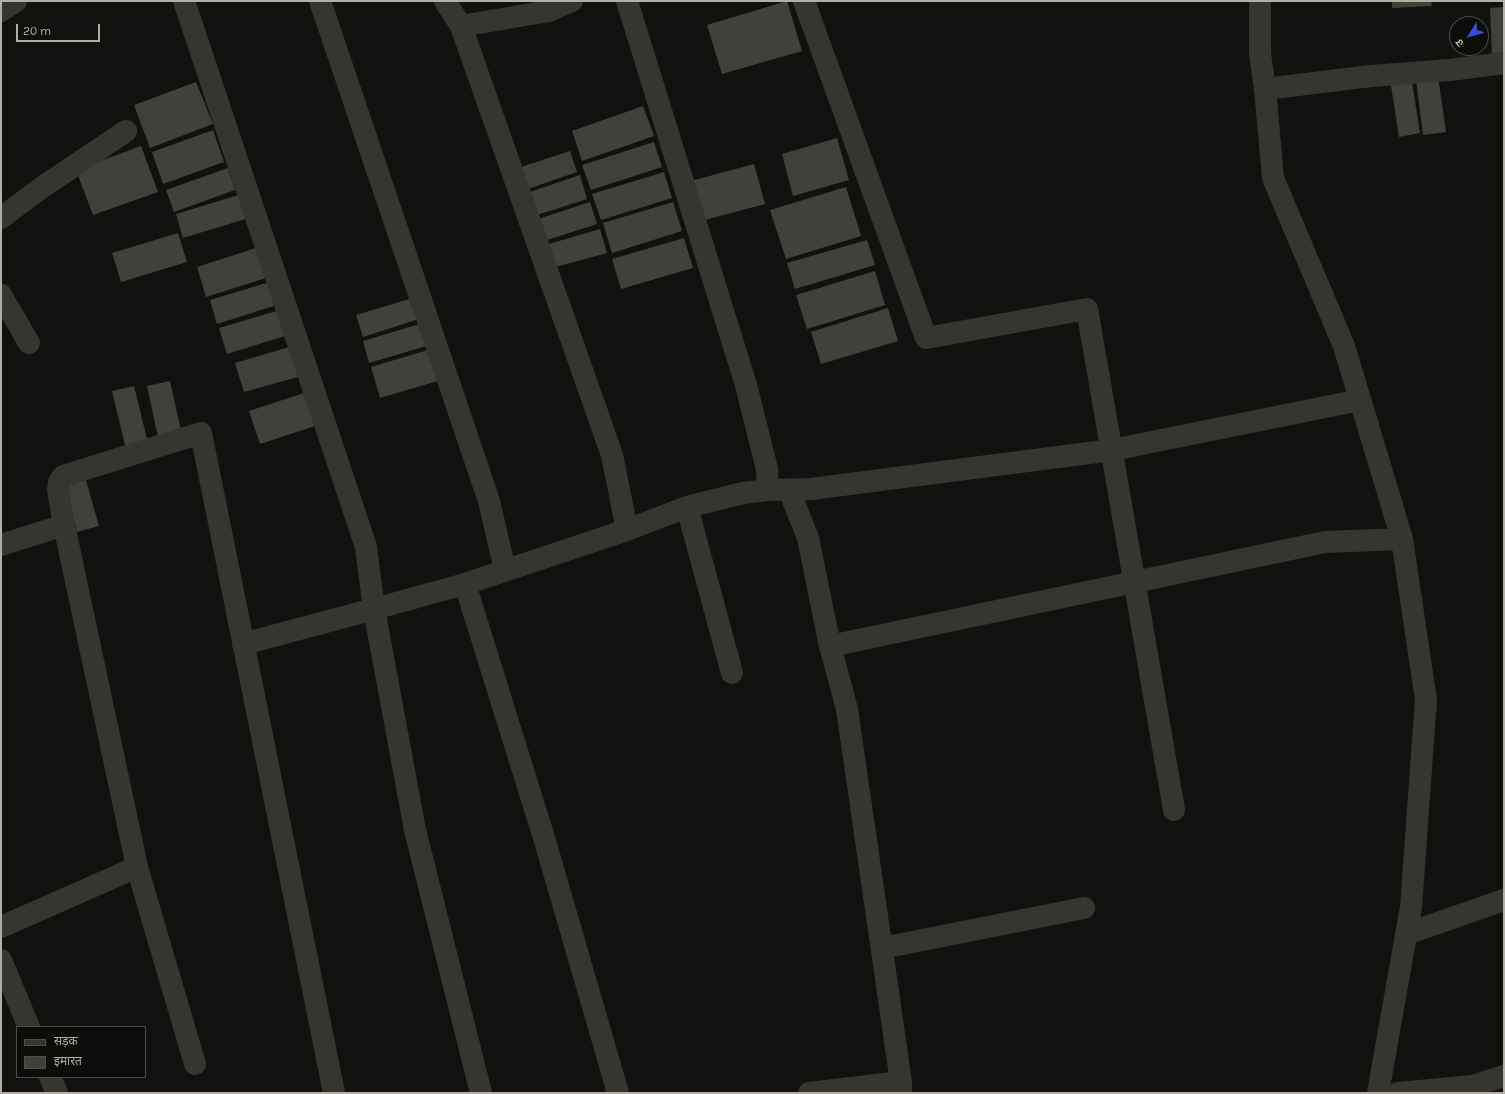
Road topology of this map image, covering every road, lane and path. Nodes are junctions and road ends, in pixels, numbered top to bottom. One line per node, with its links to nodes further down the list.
1 (16, 1): 9 (street)
2 (184, 1): 29 (street)
3 (320, 1): 26 (street)
4 (445, 1): 10 (street)
5 (572, 1): 10 (street)
6 (627, 1): 19 (street)
7 (804, 1): 18 (street)
8 (1260, 1): 12 (street)
9 (1, 11)
10 (461, 26): 23 (street)
11 (1504, 63): 12 (street)
12 (1265, 89): 17 (street)
13 (126, 130): 14 (street)
14 (1, 218)
15 (1, 295): 16 (street)
16 (29, 343)
17 (1360, 400): 18 (street); 24 (street)
18 (1112, 450): 20 (street); 27 (street)
19 (768, 490): 20 (street); 21 (street)
20 (789, 490): 31 (street)
21 (687, 507): 23 (street); 32 (street)
22 (64, 525): 25 (street); 30 (street); 34 (street)
23 (627, 530): 26 (street)
24 (1402, 539): 27 (street); 38 (street)
25 (1, 545)
26 (505, 570): 28 (street)
27 (1134, 582): 31 (street); 33 (street)
28 (465, 584): 29 (street); 49 (street)
29 (374, 609): 30 (street); 48 (street)
30 (243, 644): 47 (street)
31 (830, 646): 39 (street)
32 (732, 673)
33 (1174, 810)
34 (137, 867): 37 (street); 42 (street)
35 (1504, 900): 38 (street)
36 (1084, 908): 39 (street)
37 (1, 927)
38 (1406, 934): 51 (street)
39 (882, 948): 45 (street)
40 (1, 960): 41 (street)
41 (29, 1026)
42 (195, 1064)
43 (1504, 1076): 52 (street)
44 (50, 1078): 46 (street)
45 (901, 1088): 50 (street)
46 (57, 1093)
47 (334, 1093)
48 (481, 1093)
49 (618, 1093)
50 (809, 1093)
51 (1378, 1093)
52 (1398, 1093)

